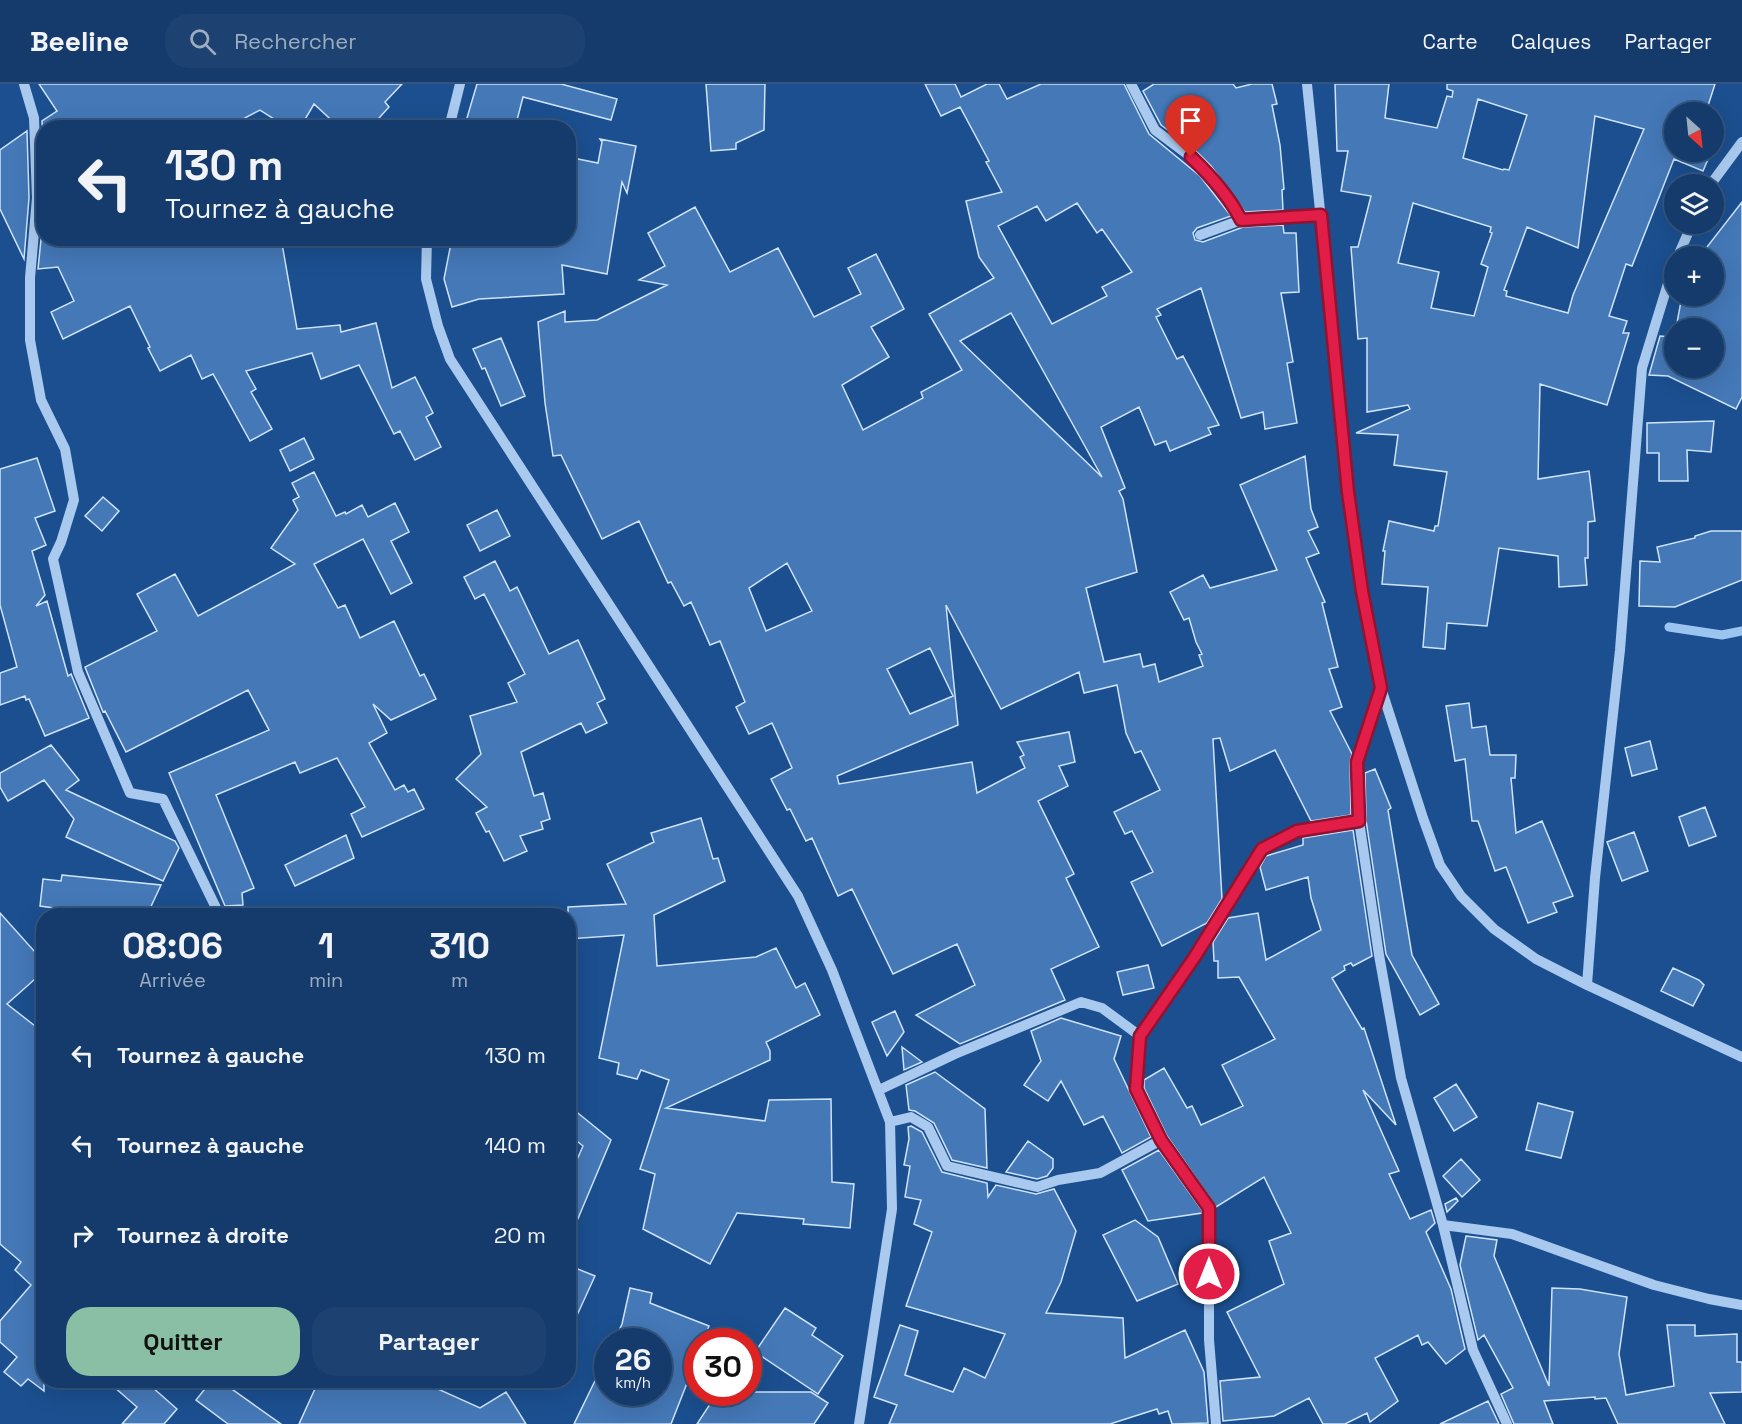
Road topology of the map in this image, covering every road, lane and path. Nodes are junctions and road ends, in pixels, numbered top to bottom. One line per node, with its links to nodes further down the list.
1 (25, 84): 7 (street)
2 (460, 84): 5 (street)
3 (1131, 84): 11 (street)
4 (1307, 84): 10 (street)
5 (451, 120)
6 (1742, 142): 8 (street)
7 (36, 171)
8 (1719, 174)
9 (36, 209): 17 (street)
10 (1321, 215): 11 (street); 15 (street)
11 (1241, 220): 12 (street)
12 (1200, 235)
13 (427, 246): 21 (street)
14 (1664, 296): 18 (street)
15 (1381, 688): 16 (street); 18 (street)
16 (1359, 821): 19 (street); 24 (street)
17 (216, 908)
18 (1587, 985): 20 (street)
19 (1140, 1036): 21 (street); 23 (street)
20 (1742, 1057)
21 (879, 1090): 22 (street)
22 (890, 1122): 23 (street); 26 (street)
23 (1161, 1140): 27 (street)
24 (1443, 1225): 25 (street); 28 (street)
25 (1742, 1305)
26 (859, 1424)
27 (1216, 1424)
28 (1507, 1424)

